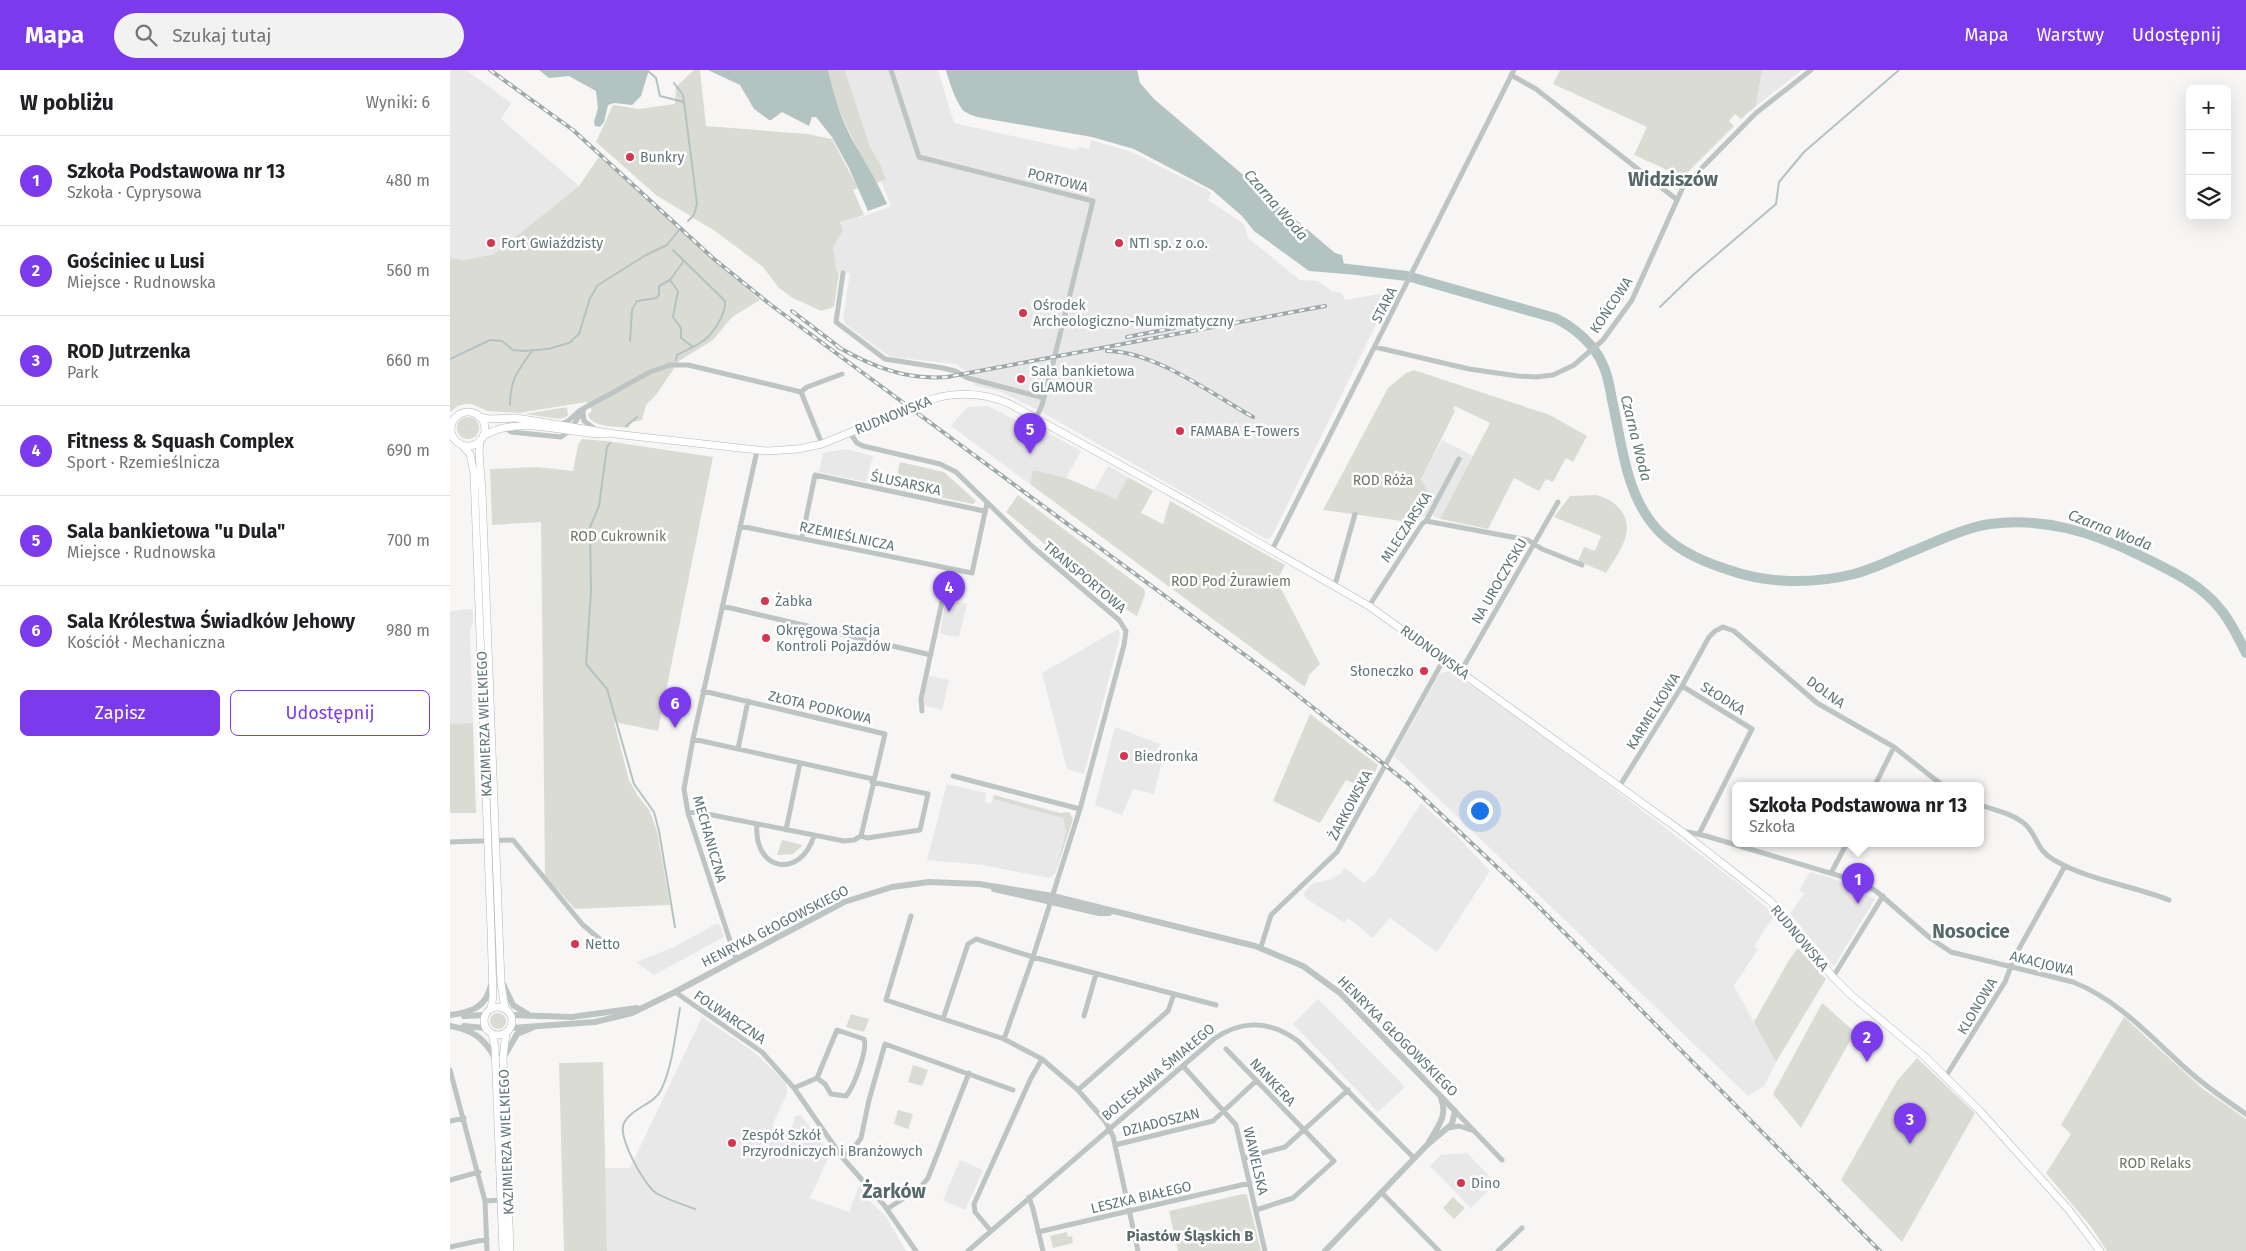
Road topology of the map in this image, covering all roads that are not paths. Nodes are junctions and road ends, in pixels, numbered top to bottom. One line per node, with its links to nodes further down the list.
1 (891, 70): 9 (street, PORTOWA)
2 (1811, 70): 4 (street, KOŃCOWA)
3 (1513, 73): 4 (street); 6 (street, STARA)
4 (1676, 199): 6 (street, KOŃCOWA)
5 (843, 273): 9 (street)
6 (1375, 347): 32 (street, STARA)
7 (842, 374): 8 (street)
8 (801, 392): 10 (street); 21 (street)
9 (1044, 398): 12 (street, PORTOWA)
10 (586, 407): 13 (street); 15 (street); 16 (street)
11 (479, 416): 13 (main road, RUDNOWSKA); 14 (main road); 19 (main road)
12 (1036, 418): 17 (main road, RUDNOWSKA, bridge); 32 (main road, RUDNOWSKA)
13 (561, 424): 15 (main road, RUDNOWSKA)
14 (451, 425): 20 (main road)
15 (571, 429): 16 (main road, RUDNOWSKA); 18 (main road, RUDNOWSKA); 19 (main road, RUDNOWSKA)
16 (595, 429): 18 (main road, RUDNOWSKA)
17 (850, 433): 21 (main road, RUDNOWSKA); 25 (street, TRANSPORTOWA)
18 (615, 434): 22 (main road, RUDNOWSKA)
19 (482, 438): 20 (main road); 64 (main road, KAZIMIERZA WIELKIEGO)
20 (456, 441): 64 (main road, KAZIMIERZA WIELKIEGO)
21 (822, 444): 22 (main road, RUDNOWSKA)
22 (757, 451): 29 (street, MECHANICZNA)
23 (1459, 459): 28 (street, MLECZARSKA)
24 (1558, 502): 31 (street, NA UROCZYSKU)
25 (987, 503): 26 (street); 56 (street, TRANSPORTOWA)
26 (984, 512): 30 (street, ŚLUSARSKA); 34 (street, RZEMIEŚLNICZA)
27 (1355, 514): 35 (street)
28 (1426, 521): 31 (street); 37 (street, MLECZARSKA)
29 (740, 526): 30 (street, RZEMIEŚLNICZA); 36 (street, MECHANICZNA)
30 (802, 538): 34 (street, RZEMIEŚLNICZA)
31 (1534, 543): 33 (street); 41 (street, NA UROCZYSKU)
32 (1272, 550): 35 (main road, RUDNOWSKA)
33 (1582, 565)
34 (949, 569): 39 (street)
35 (1335, 585): 37 (main road, RUDNOWSKA)
36 (722, 606): 39 (street); 43 (street, MECHANICZNA)
37 (1369, 606): 40 (main road, RUDNOWSKA)
38 (1704, 646): 42 (street, KARMELKOWA); 47 (street, DOLNA)
39 (931, 655): 45 (street)
40 (1444, 659): 41 (main road, RUDNOWSKA); 75 (street, ŻARKOWSKA)
41 (1461, 671): 54 (main road, RUDNOWSKA)
42 (1682, 686): 54 (street, KARMELKOWA); 61 (street, SŁODKA)
43 (703, 691): 44 (street, ZŁOTA PODKOWA); 46 (street, MECHANICZNA)
44 (748, 701): 48 (street); 51 (street, ZŁOTA PODKOWA)
45 (922, 711)
46 (693, 739): 48 (street); 57 (street, MECHANICZNA)
47 (1894, 748): 52 (street); 53 (street, DOLNA)
48 (738, 749): 49 (street)
49 (800, 763): 51 (street); 59 (street)
50 (953, 776): 56 (street)
51 (873, 780): 63 (street, ZŁOTA PODKOWA); 63 (street)
52 (1877, 782)
53 (1938, 782)
54 (1619, 786): 60 (main road, RUDNOWSKA)
55 (1984, 806): 69 (street)
56 (1080, 809): 72 (street, TRANSPORTOWA)
57 (688, 813): 58 (street); 78 (street, MECHANICZNA)
58 (757, 824): 59 (street); 62 (street)
59 (786, 830): 62 (street)
60 (1681, 831): 61 (street, AKACJOWA); 83 (main road, RUDNOWSKA)
61 (1699, 834): 66 (street, AKACJOWA)
62 (814, 836): 63 (street)
63 (861, 836)
64 (492, 840): 65 (street); 76 (street); 81 (main road, KAZIMIERZA WIELKIEGO); 82 (main road, KAZIMIERZA WIELKIEGO)
65 (450, 842)
66 (1732, 844)
67 (1743, 847): 70 (street, AKACJOWA)
68 (1845, 847): 70 (street)
69 (2065, 866): 73 (street); 79 (street, KLONOWA)
70 (1831, 873): 71 (street, AKACJOWA)
71 (1883, 896): 79 (street, AKACJOWA); 83 (street)
72 (1051, 899): 75 (street, HENRYKA GŁOGOWSKIEGO); 77 (street, TRANSPORTOWA); 78 (street, HENRYKA GŁOGOWSKIEGO)
73 (2169, 900)
74 (911, 916): 95 (street)
75 (1261, 947): 115 (street, HENRYKA GŁOGOWSKIEGO)
76 (610, 948)
77 (1033, 957): 80 (street); 95 (street); 101 (street, TRANSPORTOWA)
78 (736, 959): 84 (street, HENRYKA GŁOGOWSKIEGO)
79 (2011, 967): 108 (street, KLONOWA); 118 (street, AKACJOWA)
80 (1096, 974): 85 (street); 93 (street)
81 (492, 976): 89 (main road, KAZIMIERZA WIELKIEGO); 90 (street)
82 (501, 976): 88 (main road, KAZIMIERZA WIELKIEGO); 94 (street)
83 (1833, 977): 108 (main road, RUDNOWSKA)
84 (676, 992): 87 (street, HENRYKA GŁOGOWSKIEGO); 111 (street, FOLWARCZNA)
85 (1174, 994): 86 (street); 113 (street)
86 (1216, 1005)
87 (648, 1006): 94 (street, HENRYKA GŁOGOWSKIEGO); 96 (street, HENRYKA GŁOGOWSKIEGO)
88 (505, 1008): 89 (main road); 92 (main road)
89 (491, 1009): 91 (main road)
90 (450, 1015): 91 (street)
91 (485, 1015): 98 (main road)
92 (511, 1015): 94 (street, HENRYKA GŁOGOWSKIEGO); 99 (main road)
93 (1084, 1016)
94 (532, 1017)
95 (943, 1019): 101 (street)
96 (542, 1025): 99 (street, HENRYKA GŁOGOWSKIEGO); 103 (street)
97 (450, 1026): 98 (street); 103 (street)
98 (485, 1028): 100 (main road)
99 (508, 1030): 100 (main road); 103 (main road, KAZIMIERZA WIELKIEGO)
100 (492, 1034): 103 (main road, KAZIMIERZA WIELKIEGO)
101 (1004, 1039): 104 (street)
102 (1226, 1049): 110 (street, NANKERA)
103 (499, 1059): 137 (main road, KAZIMIERZA WIELKIEGO); 149 (main road, KAZIMIERZA WIELKIEGO)
104 (1042, 1059): 113 (street); 143 (street)
105 (1183, 1066): 114 (street, BOLESŁAWA ŚMIAŁEGO); 116 (street, WAWELSKA); 122 (street, BOLESŁAWA ŚMIAŁEGO)
106 (450, 1070): 119 (street)
107 (969, 1072): 112 (street); 128 (street); 139 (street)
108 (1946, 1076): 158 (main road, RUDNOWSKA)
109 (817, 1078): 109 (street); 111 (street)
110 (1256, 1080): 116 (street, DZIADOSZAN); 124 (street, NANKERA)
111 (794, 1088): 128 (street, FOLWARCZNA)
112 (1013, 1090)
113 (1078, 1090): 122 (street)
114 (1348, 1090): 124 (street); 130 (street, BOLESŁAWA ŚMIAŁEGO)
115 (1439, 1095): 117 (street, HENRYKA GŁOGOWSKIEGO); 121 (street)
116 (1225, 1111): 126 (street, DZIADOSZAN); 129 (street, WAWELSKA)
117 (1455, 1111): 121 (street); 123 (street); 125 (street, HENRYKA GŁOGOWSKIEGO)
118 (2246, 1114)
119 (464, 1118): 120 (street); 132 (street)
120 (450, 1121)
121 (1442, 1122): 127 (street)
122 (1109, 1128): 126 (street); 136 (street, BOLESŁAWA ŚMIAŁEGO)
123 (1448, 1128): 125 (street); 127 (street)
124 (1303, 1131): 129 (street); 140 (street, NANKERA)
125 (1475, 1131): 131 (street, HENRYKA GŁOGOWSKIEGO)
126 (1115, 1145): 141 (street)
127 (1427, 1145): 130 (street)
128 (842, 1157): 139 (street, FOLWARCZNA)
129 (1244, 1158): 134 (street, WAWELSKA)
130 (1414, 1158): 135 (street)
131 (1502, 1160)
132 (479, 1172): 133 (street); 138 (street)
133 (450, 1180)
134 (1250, 1183): 140 (street, WAWELSKA); 141 (street, LESZKA BIAŁEGO)
135 (1382, 1192): 155 (street); 156 (street)
136 (1029, 1197): 143 (street, BOLESŁAWA ŚMIAŁEGO); 144 (street)
137 (501, 1200): 138 (street); 148 (main road, KAZIMIERZA WIELKIEGO)
138 (485, 1201): 145 (street)
139 (887, 1209): 150 (street, FOLWARCZNA)
140 (1256, 1210): 154 (street, WAWELSKA)
141 (1129, 1211): 144 (street, LESZKA BIAŁEGO); 153 (street)
142 (1522, 1228): 157 (street)
143 (991, 1231): 151 (street, BOLESŁAWA ŚMIAŁEGO)
144 (1038, 1232): 152 (street)
145 (487, 1240): 146 (street); 147 (street)
146 (450, 1247)
147 (487, 1251)
148 (503, 1251)
149 (510, 1251)
150 (916, 1251)
151 (968, 1251)
152 (1043, 1251)
153 (1138, 1251)
154 (1265, 1251)
155 (1325, 1251)
156 (1439, 1251)
157 (1498, 1251)
158 (2100, 1251)

